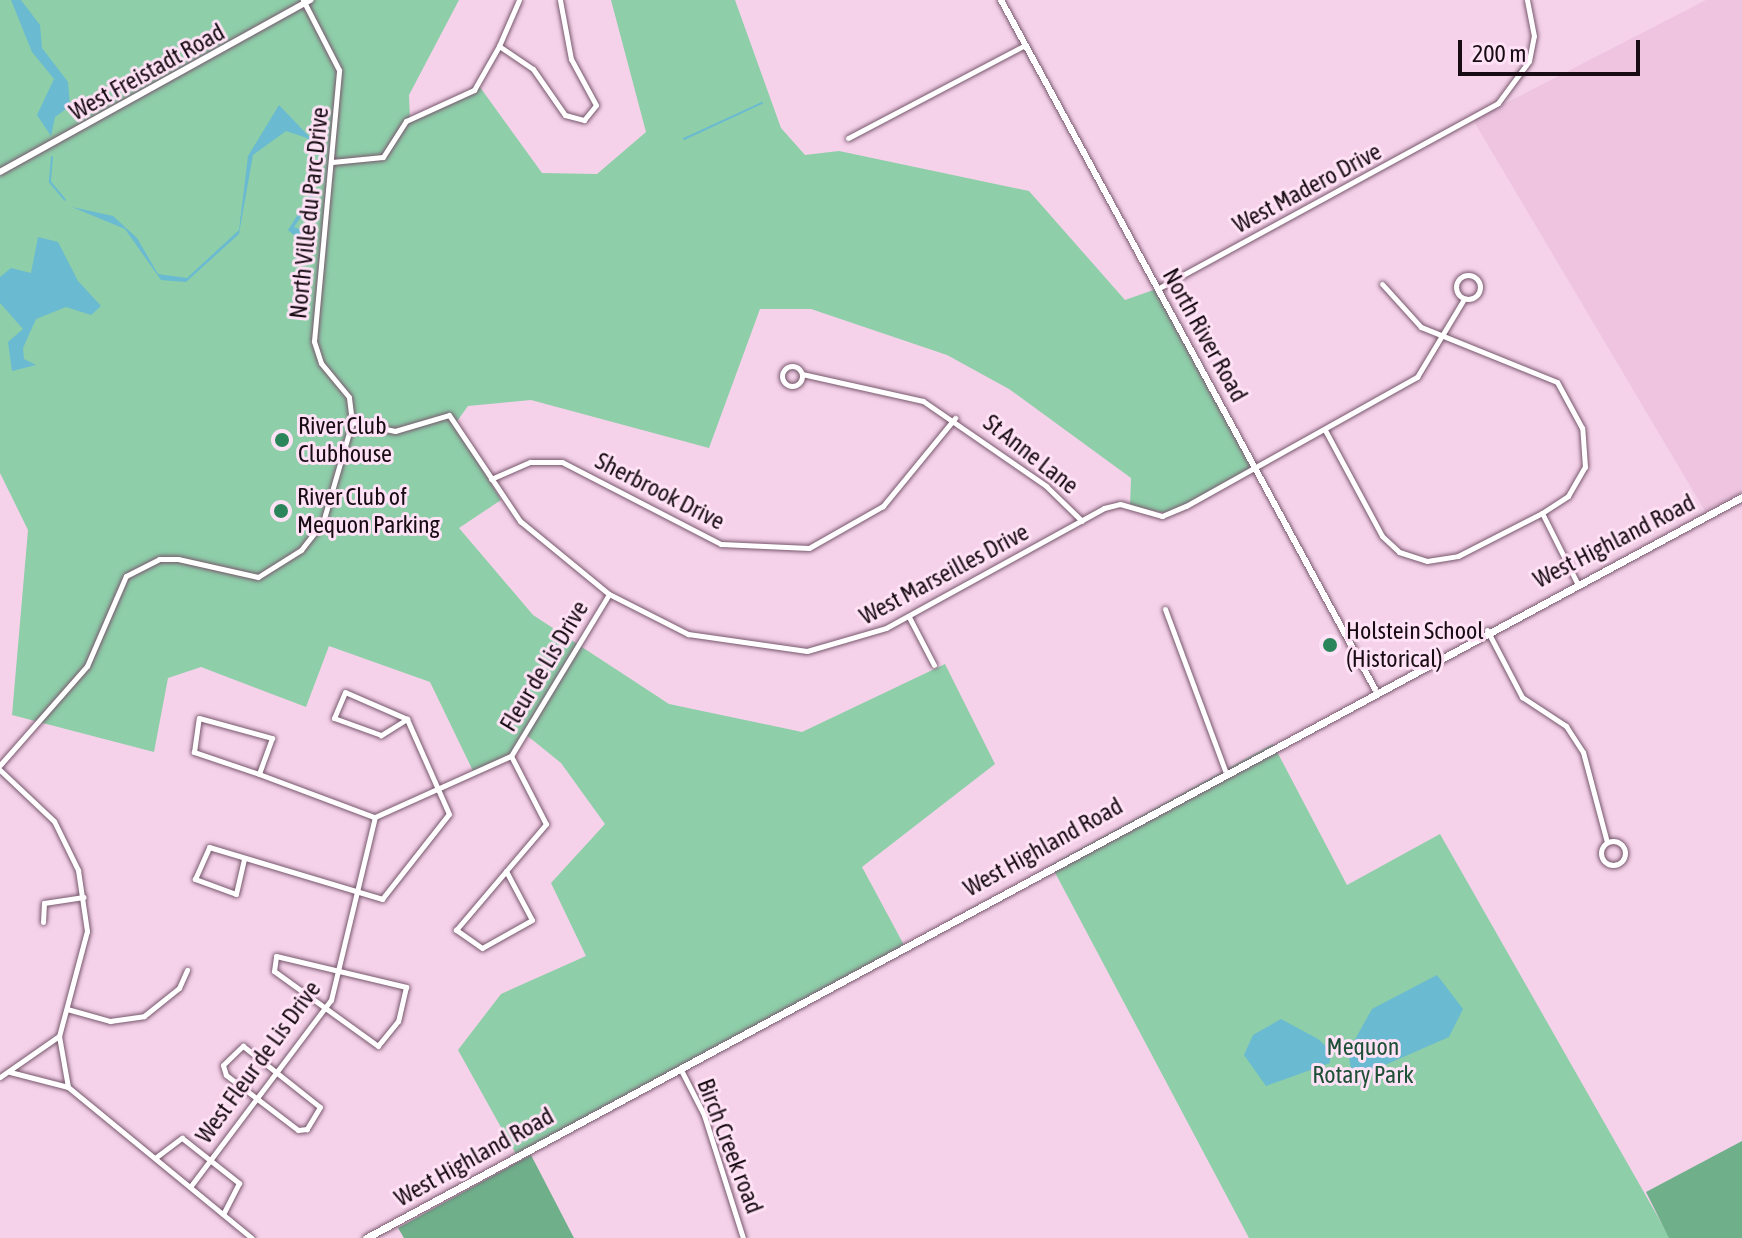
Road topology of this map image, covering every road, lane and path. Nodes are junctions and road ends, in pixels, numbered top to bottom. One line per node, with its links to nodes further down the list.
1 (519, 0): 7 (street)
2 (560, 0): 7 (street)
3 (1001, 0): 6 (street, North River Road)
4 (1527, 0): 12 (street, West Madero Drive)
5 (306, 2): 9 (street, North Ville du Parc Drive); 10 (street, West Freistadt Road)
6 (1025, 45): 8 (street); 12 (street, North River Road)
7 (499, 46): 9 (street)
8 (848, 138)
9 (332, 162): 17 (street, North Ville du Parc Drive)
10 (0, 172)
11 (1382, 284): 14 (street)
12 (1159, 288): 19 (street, North River Road)
13 (1464, 299): 13 (street); 14 (street, West Marseilles Drive)
14 (1445, 339): 18 (street, West Marseilles Drive); 22 (street)
15 (802, 374): 15 (street, St Anne Lane); 16 (street, St Anne Lane)
16 (955, 418): 20 (street, Sherbrook Drive); 23 (street, St Anne Lane)
17 (352, 422): 20 (street, West Marseilles Drive); 33 (street)
18 (1325, 430): 19 (street, West Marseilles Drive); 22 (street)
19 (1256, 467): 23 (street, West Marseilles Drive); 30 (street, North River Road)
20 (491, 479): 25 (street, West Marseilles Drive)
21 (1742, 497): 24 (main road, West Highland Road)
22 (1542, 513): 24 (street)
23 (1082, 521): 27 (street, West Marseilles Drive)
24 (1577, 583): 28 (main road, West Highland Road)
25 (609, 594): 27 (street, West Marseilles Drive); 32 (street, Fleur de Lis Drive)
26 (1165, 609): 34 (street)
27 (909, 617): 29 (street)
28 (1487, 630): 30 (main road, West Highland Road); 38 (street)
29 (934, 665)
30 (1375, 689): 34 (main road, West Highland Road)
31 (407, 719): 31 (street); 36 (street)
32 (511, 756): 36 (street); 40 (street)
33 (0, 767): 42 (street)
34 (1225, 770): 49 (main road, West Highland Road)
35 (259, 774): 35 (street); 37 (street)
36 (437, 791): 37 (street); 41 (street)
37 (375, 817): 41 (street, West Fleur de Lis Drive)
38 (1607, 842): 38 (street)
39 (244, 859): 39 (street); 41 (street)
40 (506, 871): 40 (street)
41 (359, 892): 45 (street, West Fleur de Lis Drive)
42 (84, 897): 43 (street); 46 (street)
43 (43, 922)
44 (187, 970): 46 (street)
45 (340, 972): 47 (street, West Fleur de Lis Drive); 47 (street); 47 (street)
46 (67, 1009): 48 (street)
47 (323, 1011): 50 (street, West Fleur de Lis Drive)
48 (59, 1036): 51 (street); 53 (street)
49 (679, 1067): 60 (main road, West Highland Road); 61 (street, Birch Creek road)
50 (278, 1071): 54 (street, West Fleur de Lis Drive); 54 (street); 54 (street)
51 (10, 1072): 52 (street); 53 (street)
52 (0, 1077)
53 (68, 1087): 55 (street)
54 (258, 1099): 56 (street, West Fleur de Lis Drive)
55 (155, 1158): 56 (street); 57 (street)
56 (210, 1160): 57 (street, West Fleur de Lis Drive); 58 (street)
57 (190, 1187): 58 (street)
58 (223, 1214): 59 (street)
59 (252, 1238)
60 (366, 1238)
61 (743, 1238)

